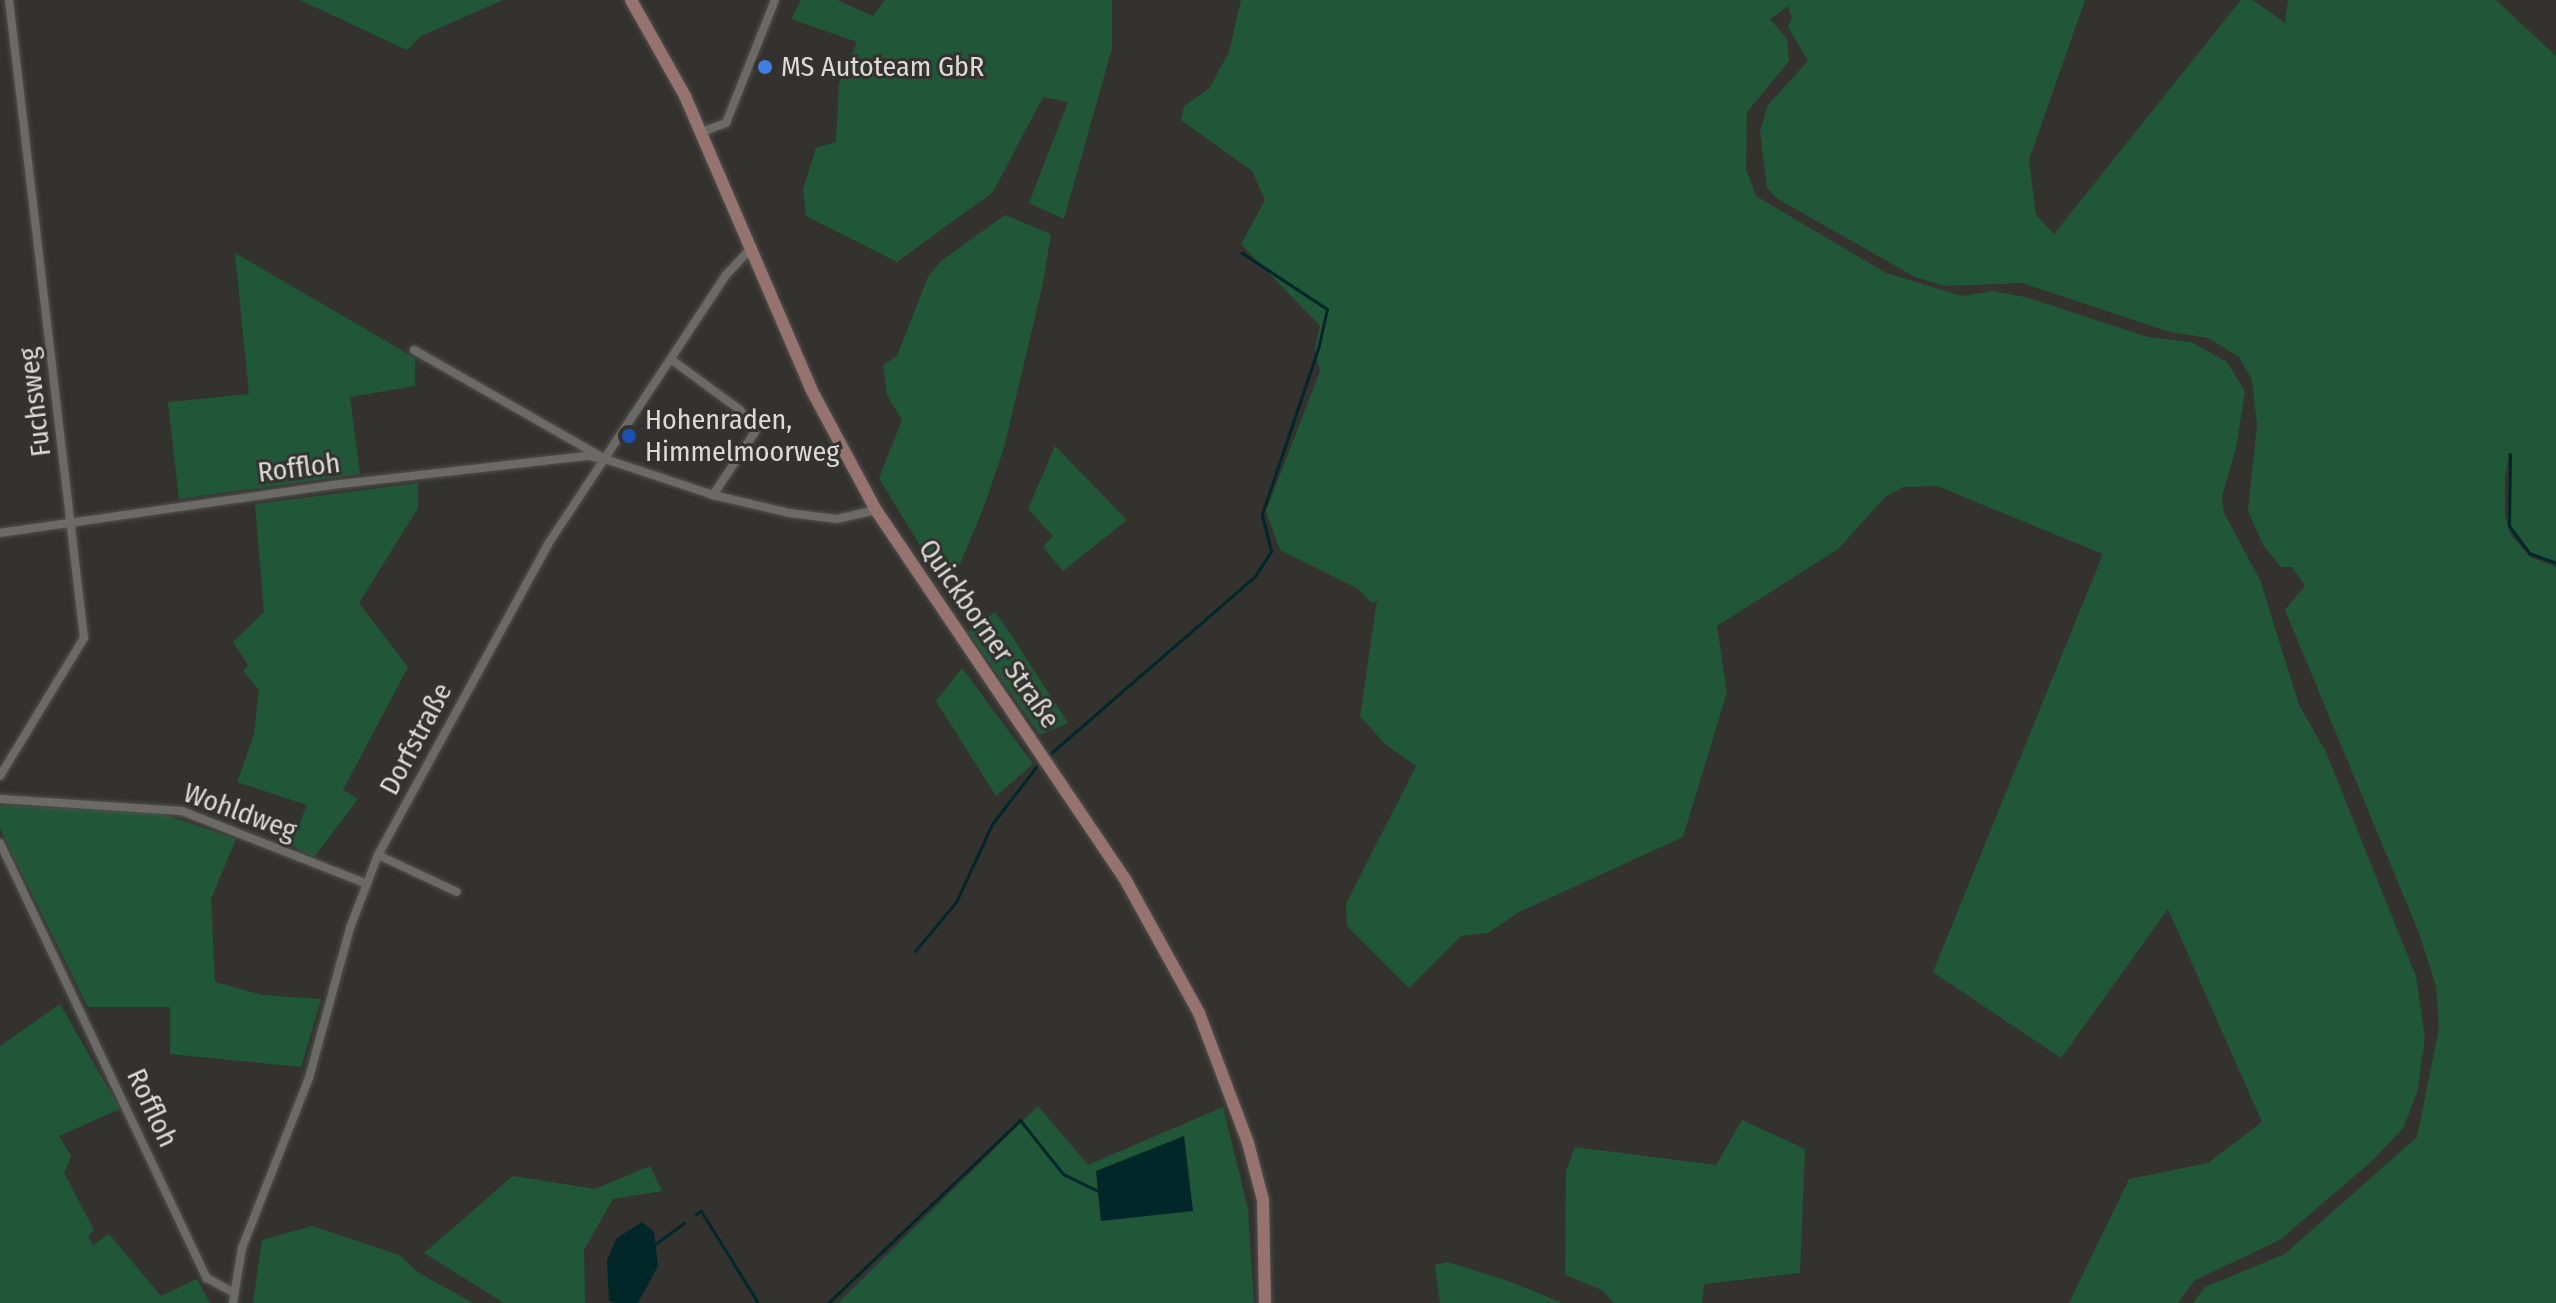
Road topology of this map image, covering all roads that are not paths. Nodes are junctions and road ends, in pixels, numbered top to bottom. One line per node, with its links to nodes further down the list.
1 (9, 0): 11 (street, Fuchsweg)
2 (631, 0): 4 (main road, Quickborner Straße)
3 (775, 0): 4 (street)
4 (702, 132): 5 (main road, Quickborner Straße)
5 (751, 248): 7 (street, Dorfstraße); 10 (main road, Quickborner Straße)
6 (414, 350): 8 (street)
7 (672, 360): 8 (street, Dorfstraße); 9 (street)
8 (605, 459): 9 (street); 11 (street, Roffloh); 16 (street, Dorfstraße)
9 (713, 495): 10 (street)
10 (876, 510): 20 (main road, Quickborner Straße)
11 (71, 520): 12 (street, Roffloh); 13 (street, Fuchsweg)
12 (0, 533)
13 (0, 776)
14 (0, 799): 17 (street, Wohldweg)
15 (0, 843): 19 (street, Roffloh)
16 (378, 855): 17 (street, Dorfstraße); 18 (street)
17 (365, 883): 19 (street, Dorfstraße)
18 (457, 892)
19 (233, 1298)
20 (1265, 1303)

